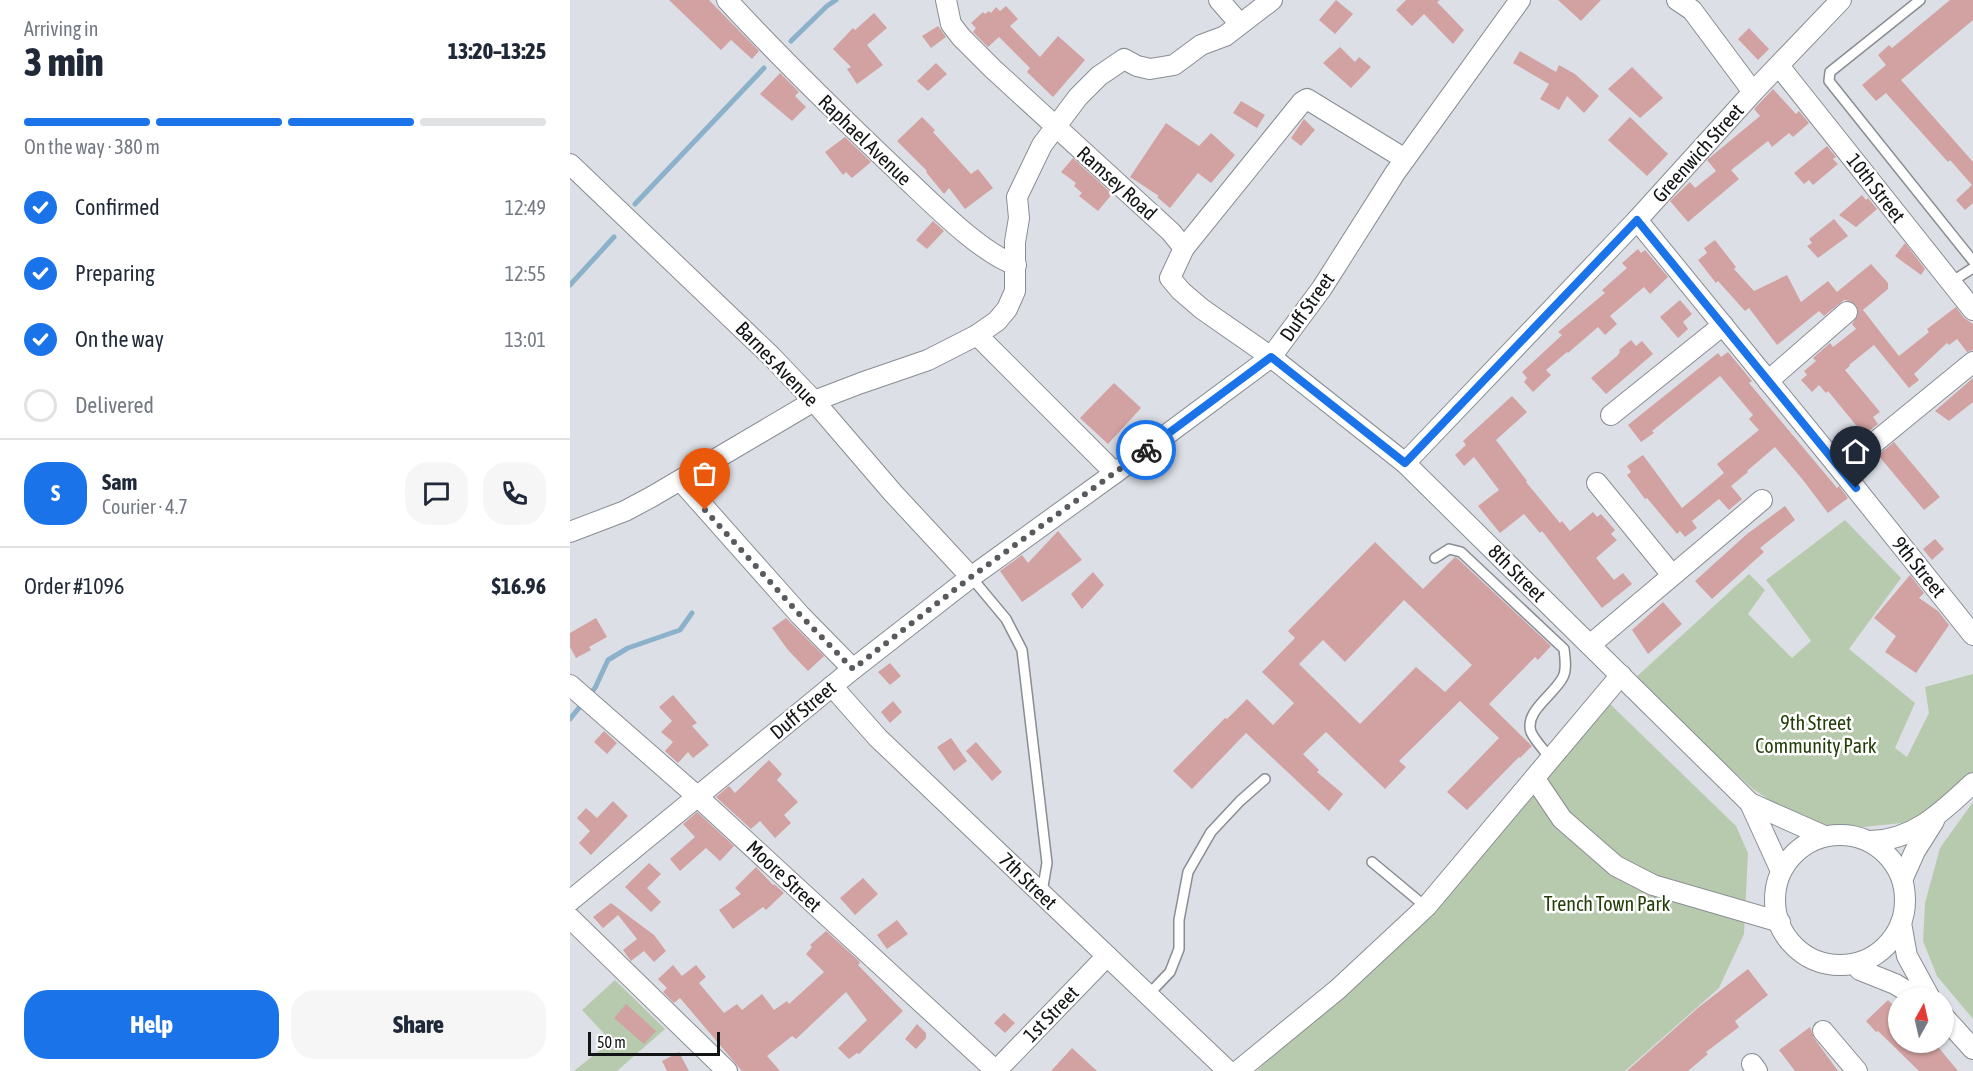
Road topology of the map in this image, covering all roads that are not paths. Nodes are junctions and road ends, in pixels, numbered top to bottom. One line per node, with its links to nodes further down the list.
1 (727, 0): 18 (street, Raphael Avenue)
2 (946, 0): 12 (street, Ramsey Road)
3 (1219, 0): 9 (street)
4 (1272, 0): 9 (street)
5 (1520, 0): 13 (street, Duff Street)
6 (1677, 0): 11 (street)
7 (1841, 0): 10 (street, Greenwich Street)
8 (1920, 0): 17 (lane)
9 (1240, 24): 12 (street)
10 (1779, 66): 11 (street, Greenwich Street); 20 (street, 10th Street)
11 (1753, 92): 15 (street, Greenwich Street)
12 (1055, 126): 16 (street, Ramsey Road); 18 (street)
13 (1405, 159): 16 (street); 25 (street, Duff Street)
14 (570, 164): 28 (street, Barnes Avenue)
15 (1637, 220): 23 (street, 9th Street); 30 (street, Greenwich Street)
16 (1184, 248): 25 (street)
17 (1973, 261)
18 (1016, 265): 24 (street)
19 (1973, 268): 20 (lane)
20 (1951, 282): 21 (street, 10th Street)
21 (1973, 310)
22 (1847, 312): 27 (street)
23 (1723, 325): 27 (street, 9th Street); 29 (street)
24 (977, 335): 28 (street); 32 (street)
25 (1271, 357): 30 (street, 8th Street); 32 (street, Duff Street)
26 (1973, 362): 31 (street)
27 (1768, 381): 31 (street, 9th Street)
28 (814, 401): 33 (street); 39 (street, Barnes Avenue)
29 (1611, 415)
30 (1405, 463): 41 (street, 8th Street)
31 (1841, 470): 40 (street, 9th Street)
32 (1114, 473): 39 (street, Duff Street)
33 (681, 481): 36 (street); 42 (street)
34 (1597, 483): 38 (street)
35 (1762, 500): 38 (street)
36 (570, 532)
37 (1435, 558): 46 (lane)
38 (1672, 575): 41 (street)
39 (971, 577): 42 (street, Duff Street); 58 (lane)
40 (1973, 635)
41 (1590, 645): 43 (street, 8th Street)
42 (853, 669): 44 (street, Duff Street)
43 (1621, 675): 46 (street); 51 (street, 8th Street)
44 (832, 686): 50 (street, Duff Street); 58 (street, 7th Street)
45 (581, 694): 50 (street, Moore Street)
46 (1551, 759): 48 (street)
47 (1265, 779): 68 (lane)
48 (1535, 779): 60 (street); 62 (street)
49 (1973, 783): 52 (street)
50 (698, 797): 59 (street, Duff Street); 73 (street, Moore Street)
51 (1750, 803): 53 (street); 56 (street)
52 (1937, 816): 54 (street); 57 (street)
53 (1822, 835): 54 (street); 56 (street)
54 (1870, 841): 57 (street)
55 (1372, 862): 60 (lane)
56 (1781, 871): 62 (street)
57 (1903, 878): 63 (street)
58 (1042, 894): 64 (street, 7th Street)
59 (570, 901)
60 (1426, 907): 75 (street)
61 (570, 918): 72 (street)
62 (1780, 922): 65 (street)
63 (1901, 923): 65 (street); 67 (street)
64 (1107, 956): 68 (street, 7th Street); 73 (street, 1st Street)
65 (1854, 964): 66 (street)
66 (1900, 987)
67 (1924, 987)
68 (1148, 995): 74 (street, 7th Street)
69 (1954, 1028): 71 (street)
70 (1823, 1031): 76 (street)
71 (1973, 1049)
72 (727, 1071)
73 (996, 1071)
74 (1228, 1071)
75 (1238, 1071)
76 (1857, 1071)

